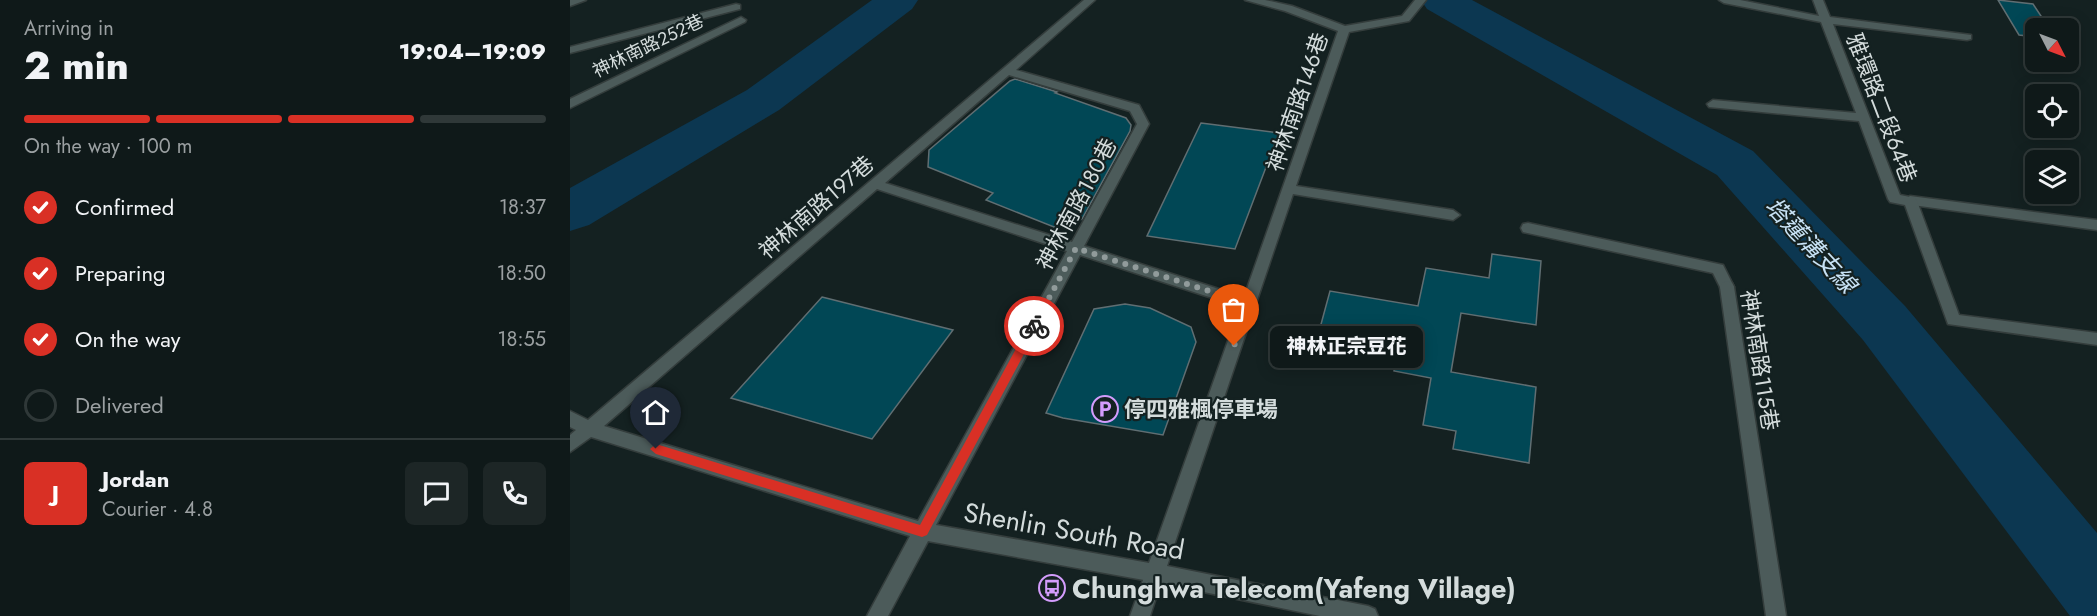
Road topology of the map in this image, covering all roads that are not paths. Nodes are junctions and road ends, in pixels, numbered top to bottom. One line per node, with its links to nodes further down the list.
1 (581, 0): 6 (street)
2 (1089, 0): 14 (street, 神林南路197巷)
3 (1250, 0): 11 (street, 神林南路146巷)
4 (1724, 0): 10 (street)
5 (1818, 0): 10 (street, 雅環路二段64巷)
6 (570, 3)
7 (1419, 3): 11 (street, 神林南路146巷)
8 (736, 7): 13 (street)
9 (741, 20): 15 (street, 神林南路252巷)
10 (1825, 20): 12 (street); 17 (street, 雅環路二段64巷)
11 (1344, 29): 19 (street, 神林南路146巷)
12 (1967, 37)
13 (570, 50)
14 (1007, 71): 18 (street, 神林南路197巷); 24 (street, 神林南路180巷)
15 (570, 104)
16 (1713, 104): 17 (street)
17 (1863, 118): 20 (street, 雅環路二段64巷)
18 (875, 184): 24 (street); 28 (street, 神林南路197巷)
19 (1289, 189): 21 (street, 神林南路146巷); 25 (street, 神林南路146巷)
20 (1910, 201): 22 (street); 26 (street, 雅環路二段64巷)
21 (1453, 215)
22 (2097, 225)
23 (1528, 228): 35 (street, 神林南路115巷)
24 (1076, 248): 25 (street); 30 (street, 神林南路180巷)
25 (1249, 304): 31 (street, 神林南路146巷)
26 (2097, 339)
27 (570, 418): 28 (street, Shenlin South Road)
28 (589, 429): 29 (street, 神林南路197巷); 30 (street, Shenlin South Road)
29 (570, 445)
30 (922, 531): 31 (street, Shenlin South Road); 32 (street, 神林南路180巷)
31 (1155, 573): 33 (street, 神林南路146巷); 34 (street, Shenlin South Road)
32 (878, 616)
33 (1140, 616)
34 (1368, 616)
35 (1776, 616)

